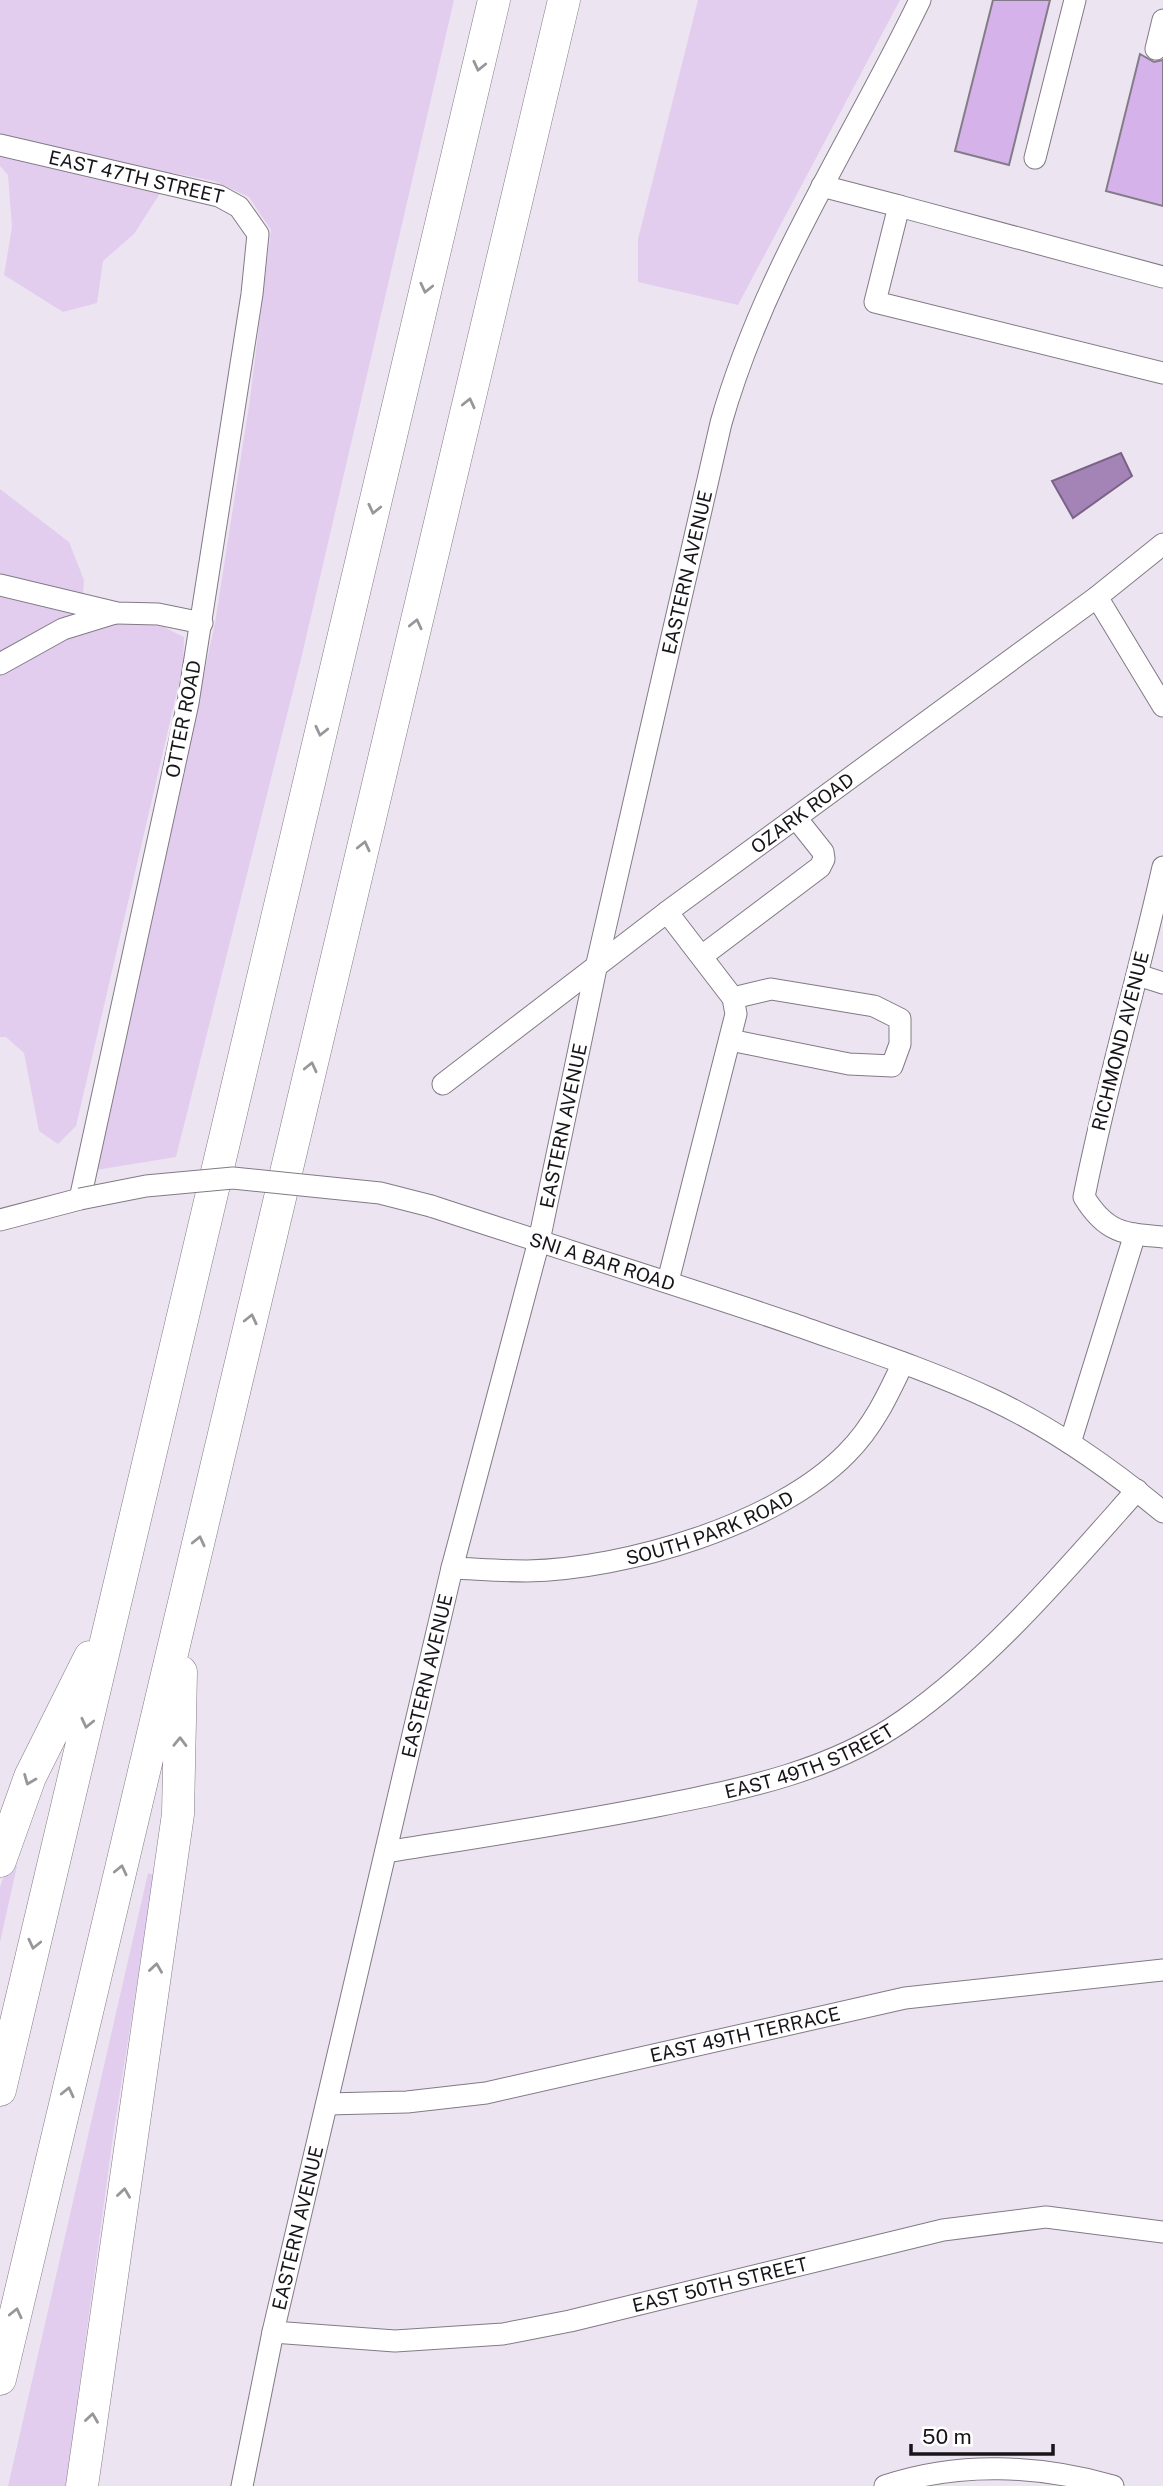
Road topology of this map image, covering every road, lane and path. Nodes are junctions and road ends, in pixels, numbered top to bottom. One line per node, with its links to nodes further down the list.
1 (494, 0): 43 (highway, one-way to 43)
2 (564, 0): 42 (highway, one-way to 2)
3 (920, 0): 9 (street, EASTERN AVENUE)
4 (1075, 0): 8 (street)
5 (1163, 20): 6 (street)
6 (1156, 49)
7 (0, 145): 11 (street, EAST 47TH STREET)
8 (1035, 158)
9 (822, 186): 10 (street); 25 (street, EASTERN AVENUE)
10 (899, 206): 12 (street); 13 (street)
11 (258, 234): 18 (street, OTTER ROAD)
12 (1163, 277)
13 (1163, 373)
14 (1163, 544): 16 (street, OZARK ROAD)
15 (0, 586): 17 (street)
16 (1097, 597): 20 (street); 21 (street, OZARK ROAD)
17 (117, 613): 18 (street); 19 (street)
18 (202, 623): 31 (street, OTTER ROAD)
19 (0, 664)
20 (1163, 705)
21 (796, 818): 23 (street, OZARK ROAD); 24 (street)
22 (1163, 867): 26 (street, RICHMOND AVENUE)
23 (667, 912): 24 (street); 25 (street, OZARK ROAD)
24 (702, 956): 28 (street)
25 (596, 968): 30 (street, OZARK ROAD); 35 (street, EASTERN AVENUE)
26 (1138, 975): 27 (street); 33 (street, RICHMOND AVENUE)
27 (1163, 983)
28 (733, 998): 29 (street); 29 (street)
29 (730, 1040): 36 (street)
30 (443, 1084)
31 (80, 1199): 32 (street, SNI A BAR ROAD); 35 (street, SNI A BAR ROAD, bridge)
32 (0, 1220)
33 (1135, 1234): 34 (street, RICHMOND AVENUE); 38 (street)
34 (1163, 1237)
35 (538, 1241): 36 (street, SNI A BAR ROAD); 41 (street, EASTERN AVENUE)
36 (668, 1281): 37 (street, SNI A BAR ROAD)
37 (903, 1363): 38 (street, SNI A BAR ROAD); 41 (street, SOUTH PARK ROAD)
38 (1070, 1443): 39 (street, SNI A BAR ROAD)
39 (1137, 1490): 40 (street, SNI A BAR ROAD); 44 (street, EAST 49TH STREET)
40 (1163, 1512)
41 (452, 1568): 44 (street, EASTERN AVENUE)
42 (183, 1607): 51 (highway, one-way to 42); 52 (highway, one-way to 42)
43 (114, 1609): 45 (highway, one-way to 45); 47 (highway, one-way to 47)
44 (386, 1852): 48 (street, EASTERN AVENUE)
45 (0, 1861)
46 (1163, 1970): 48 (street, EAST 49TH TERRACE)
47 (0, 2090)
48 (328, 2104): 50 (street, EASTERN AVENUE)
49 (1163, 2232): 50 (street, EAST 50TH STREET)
50 (273, 2332): 53 (street, EASTERN AVENUE)
51 (0, 2379)
52 (82, 2486)
53 (242, 2486)
54 (886, 2486): 55 (street)
55 (1113, 2486)

